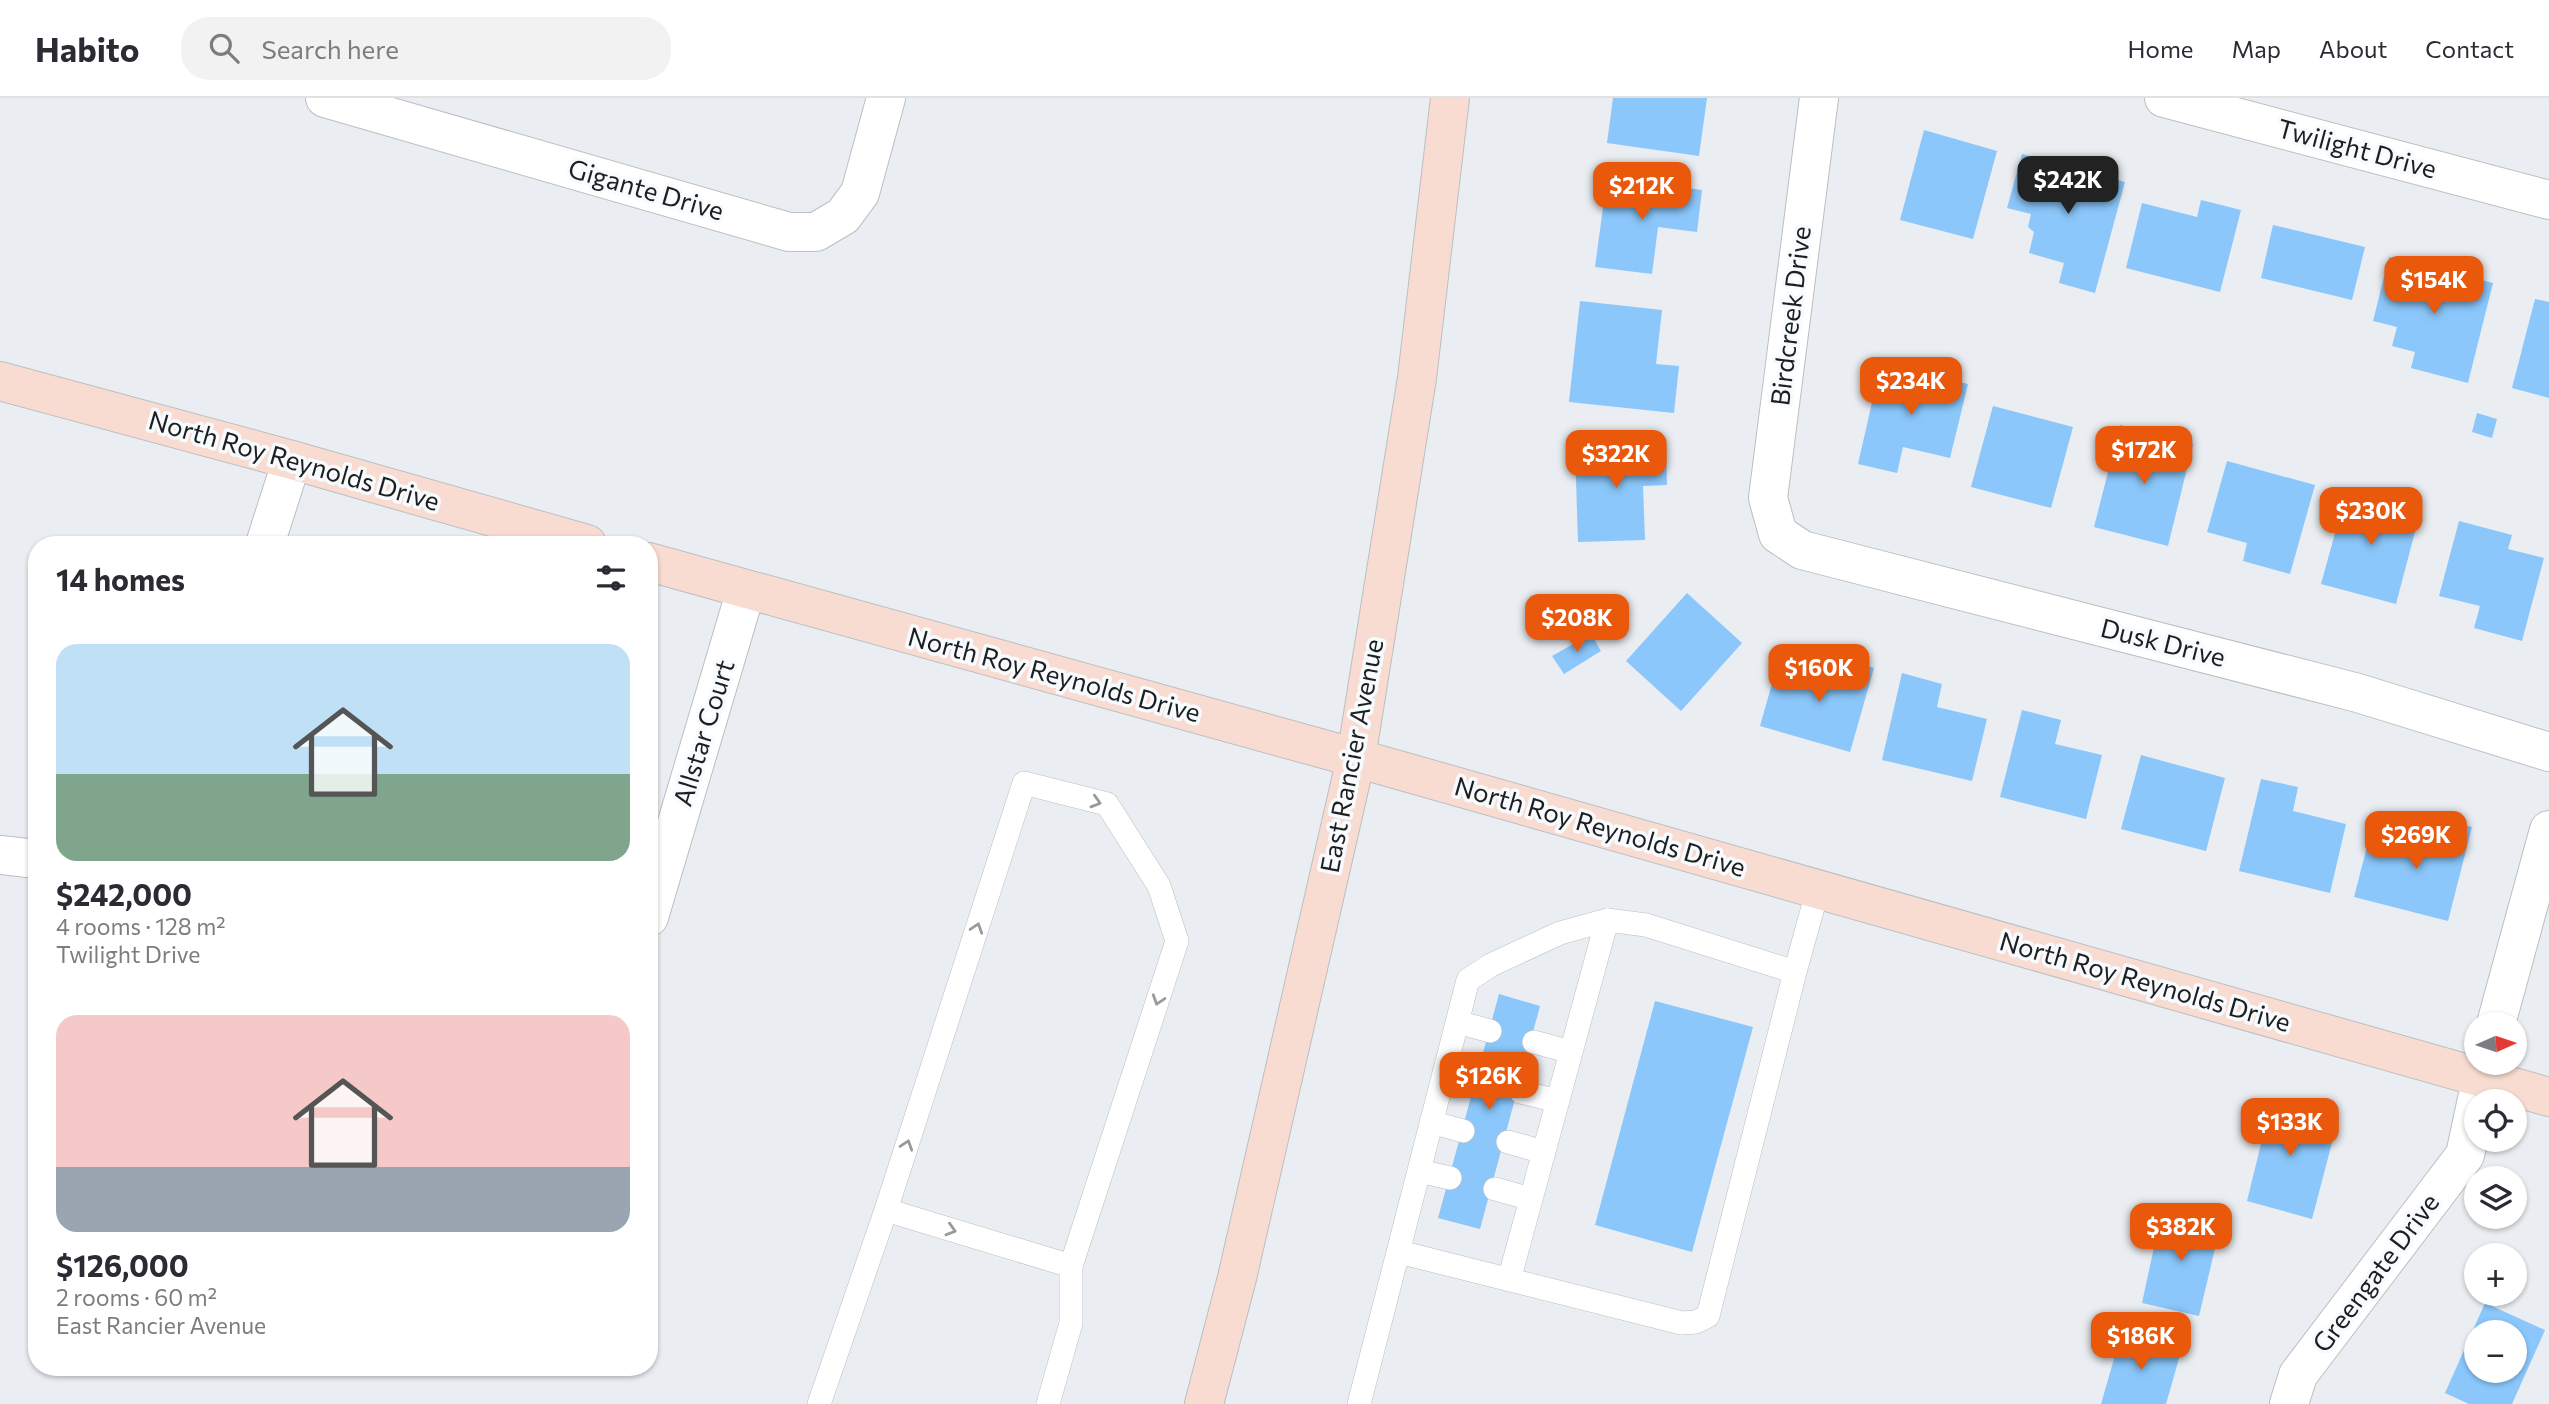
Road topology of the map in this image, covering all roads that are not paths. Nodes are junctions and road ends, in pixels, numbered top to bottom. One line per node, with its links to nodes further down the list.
1 (886, 98): 5 (street, Gigante Drive)
2 (1450, 98): 15 (street, East Rancier Avenue)
3 (1819, 98): 9 (street, Birdcreek Drive)
4 (2164, 98): 6 (street, Twilight Drive)
5 (339, 100)
6 (2549, 200)
7 (0, 381): 8 (street, North Roy Reynolds Drive)
8 (292, 460): 10 (street); 11 (street, North Roy Reynolds Drive)
9 (1777, 534): 14 (street, Dusk Drive)
10 (268, 536)
11 (559, 536)
12 (658, 565): 13 (street, North Roy Reynolds Drive)
13 (746, 590): 15 (street, North Roy Reynolds Drive); 19 (street, Allstar Court)
14 (2549, 752)
15 (1356, 758): 20 (street, North Roy Reynolds Drive); 50 (street, East Rancier Avenue)
16 (2549, 830): 23 (street)
17 (0, 855): 18 (street)
18 (28, 858)
19 (658, 887)
20 (1818, 890): 22 (lane); 28 (street, North Roy Reynolds Drive)
21 (1607, 920): 22 (lane); 24 (lane); 27 (lane)
22 (1795, 972): 47 (lane)
23 (2499, 1012)
24 (1457, 1022): 25 (lane); 29 (lane)
25 (1490, 1031)
26 (1534, 1042): 27 (lane)
27 (1571, 1052): 35 (lane)
28 (2464, 1065)
29 (1444, 1073): 32 (lane); 36 (lane)
30 (2482, 1075): 52 (street, Greengate Drive)
31 (2495, 1075): 34 (street, North Roy Reynolds Drive)
32 (1476, 1081)
33 (1521, 1092): 35 (lane)
34 (2549, 1097)
35 (1558, 1101): 39 (lane)
36 (1431, 1122): 37 (lane); 40 (lane)
37 (1463, 1131)
38 (1508, 1142): 39 (lane)
39 (1544, 1152): 43 (lane)
40 (1419, 1171): 41 (lane); 45 (lane)
41 (1450, 1178)
42 (1494, 1189): 43 (lane)
43 (1531, 1199): 47 (lane)
44 (886, 1210): 46 (lane, one-way to 46); 46 (lane, one-way to 46); 48 (lane)
45 (1399, 1252): 47 (lane); 51 (lane)
46 (1071, 1266): 49 (lane)
47 (1509, 1280)
48 (819, 1404)
49 (1048, 1404)
50 (1204, 1404)
51 (1359, 1404)
52 (2289, 1404)

